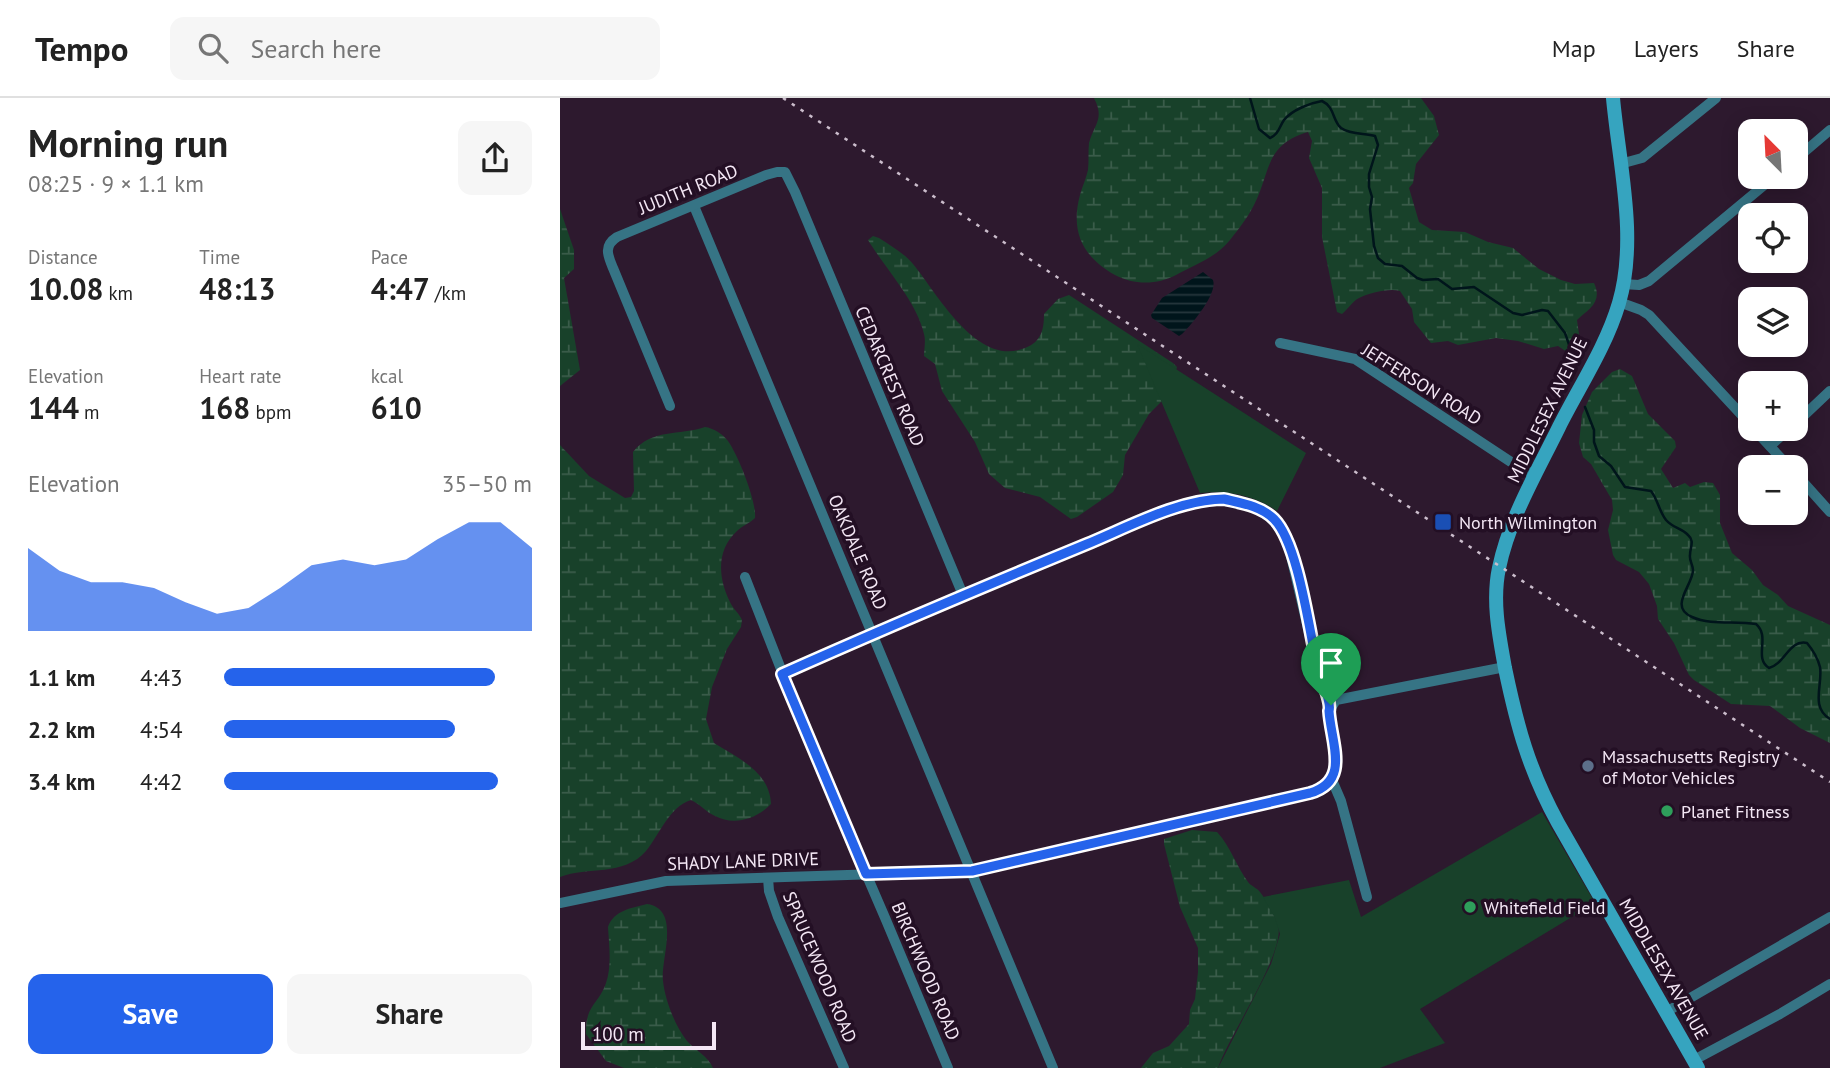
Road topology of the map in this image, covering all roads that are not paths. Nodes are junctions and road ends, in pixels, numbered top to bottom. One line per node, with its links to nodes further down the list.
1 (1613, 98): 5 (main road, MIDDLESEX AVENUE)
2 (1716, 98): 5 (street)
3 (1830, 130): 4 (street)
4 (1808, 149)
5 (1620, 164): 9 (main road, MIDDLESEX AVENUE)
6 (783, 172): 8 (street, JUDITH ROAD); 24 (street, CEDARCREST ROAD)
7 (1760, 189): 9 (street)
8 (694, 206): 13 (street, JUDITH ROAD); 25 (street, OAKDALE ROAD)
9 (1623, 284): 10 (main road, MIDDLESEX AVENUE)
10 (1619, 302): 14 (street); 20 (main road, MIDDLESEX AVENUE)
11 (1280, 343): 20 (street, JEFFERSON ROAD)
12 (1830, 391): 15 (street)
13 (670, 406)
14 (1738, 411)
15 (1808, 412)
16 (1765, 441): 18 (street)
17 (1776, 441): 18 (street)
18 (1770, 446): 19 (street)
19 (1778, 455)
20 (1536, 475): 26 (main road, MIDDLESEX AVENUE)
21 (1808, 487): 22 (street)
22 (1830, 512)
23 (745, 576): 27 (street, BIRCHWOOD ROAD)
24 (963, 595): 25 (street); 28 (street)
25 (873, 633): 27 (street); 30 (street, OAKDALE ROAD)
26 (1505, 667): 28 (street); 37 (main road, MIDDLESEX AVENUE)
27 (782, 674): 31 (street, BIRCHWOOD ROAD)
28 (1331, 705): 29 (street)
29 (1332, 780): 30 (street, SHADY LANE DRIVE); 33 (street)
30 (972, 871): 31 (street, SHADY LANE DRIVE); 41 (street, OAKDALE ROAD)
31 (866, 874): 32 (street, SHADY LANE DRIVE); 40 (street, BIRCHWOOD ROAD)
32 (768, 878): 34 (street, SHADY LANE DRIVE); 39 (street, SPRUCEWOOD ROAD)
33 (1367, 897)
34 (560, 903)
35 (1830, 917): 37 (street)
36 (1830, 984): 38 (street)
37 (1666, 1012): 38 (main road, MIDDLESEX AVENUE)
38 (1696, 1064)
39 (844, 1068)
40 (948, 1068)
41 (1053, 1068)

